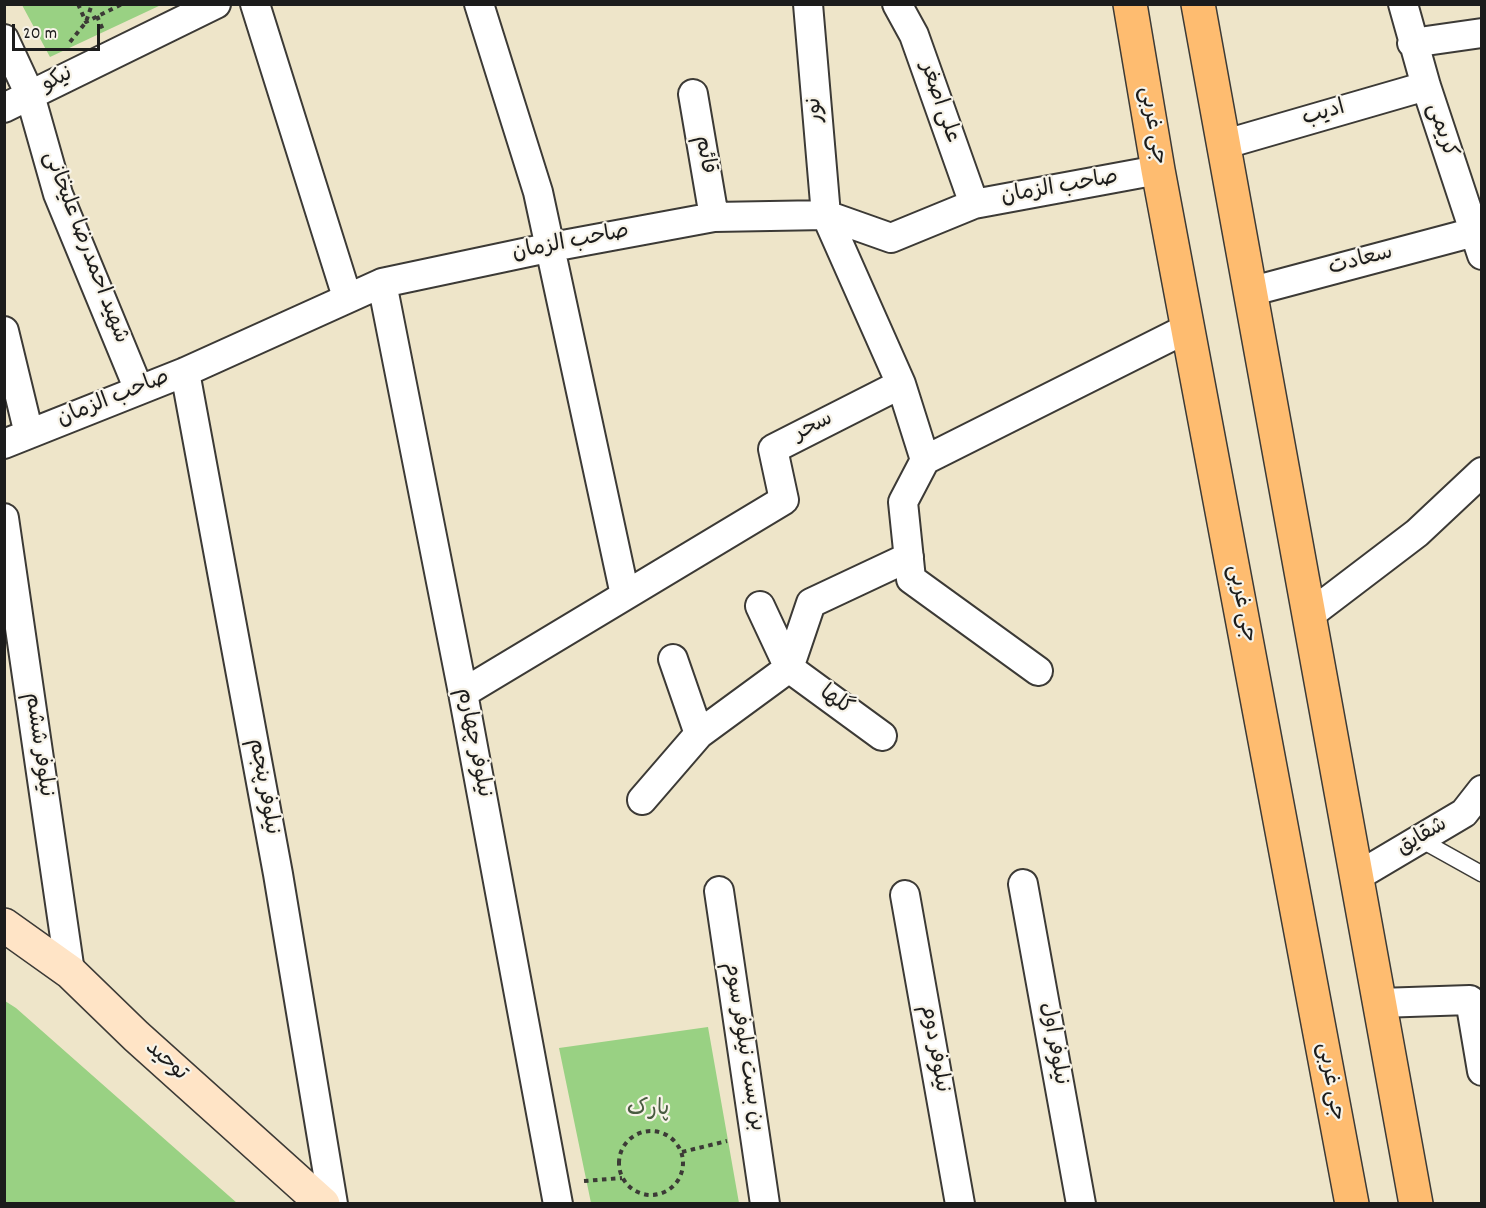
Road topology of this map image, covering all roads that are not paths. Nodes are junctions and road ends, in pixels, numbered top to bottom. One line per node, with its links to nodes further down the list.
1 (216, 4): 14 (street, نیکو)
2 (255, 4): 25 (street)
3 (478, 4): 22 (street)
4 (808, 4): 19 (street, نور)
5 (897, 4): 18 (street, علی اصغر)
6 (1130, 4): 17 (main road, جی غربی)
7 (1198, 4): 16 (main road)
8 (1403, 4): 11 (street, کریمی)
9 (1482, 33): 11 (street)
10 (4, 39): 14 (street, شهید احمدرضا علیخانی)
11 (1413, 44): 12 (street, کریمی)
12 (1426, 86): 16 (street, ادیب); 21 (street, کریمی)
13 (693, 94): 20 (street, قائم)
14 (30, 95): 15 (street); 30 (street, شهید احمدرضا علیخانی)
15 (4, 108)
16 (1222, 144): 24 (main road)
17 (1158, 171): 18 (street, صاحب الزمان); 26 (main road, جی غربی)
18 (974, 204): 19 (street, صاحب الزمان)
19 (826, 215): 20 (street, صاحب الزمان); 29 (street, نور)
20 (714, 217): 22 (street, صاحب الزمان)
21 (1479, 239): 24 (street, سعادت)
22 (552, 247): 23 (street, صاحب الزمان); 36 (street)
23 (382, 283): 25 (street, صاحب الزمان); 42 (street, نیلوفر چهارم)
24 (1250, 292): 38 (main road)
25 (347, 297): 28 (street, صاحب الزمان)
26 (1188, 328): 32 (street); 63 (main road, جی غربی)
27 (4, 331): 31 (street)
28 (185, 372): 30 (street, صاحب الزمان); 59 (street, نیلوفر پنجم)
29 (901, 384): 32 (street); 36 (street, سحر)
30 (139, 390): 31 (street, صاحب الزمان)
31 (17, 439)
32 (925, 460): 35 (street)
33 (1482, 472): 38 (street)
34 (4, 518): 54 (street, نیلوفر ششم)
35 (909, 557): 40 (street); 41 (street)
36 (626, 595): 42 (street, سحر)
37 (760, 606): 40 (street)
38 (1308, 616): 49 (main road)
39 (673, 659): 43 (street)
40 (789, 668): 43 (street); 44 (street, گلها)
41 (1038, 671)
42 (463, 693): 57 (street, نیلوفر چهارم)
43 (699, 734): 46 (street)
44 (882, 736)
45 (1482, 790): 47 (street, شقایق)
46 (642, 800)
47 (1421, 840): 48 (lane); 49 (street, شقایق)
48 (1482, 874)
49 (1356, 877): 55 (main road)
50 (1023, 884): 62 (street, نیلوفر اول)
51 (719, 891): 60 (street, بن بست نیلوفر سوم)
52 (905, 895): 61 (street, نیلوفر دوم)
53 (8, 924): 54 (main road, توحید)
54 (70, 972): 58 (main road, توحید)
55 (1379, 1003): 56 (street); 64 (main road)
56 (1482, 1071)
57 (556, 1193)
58 (323, 1203)
59 (333, 1203)
60 (765, 1203)
61 (960, 1203)
62 (1081, 1203)
63 (1352, 1203)
64 (1416, 1203)

